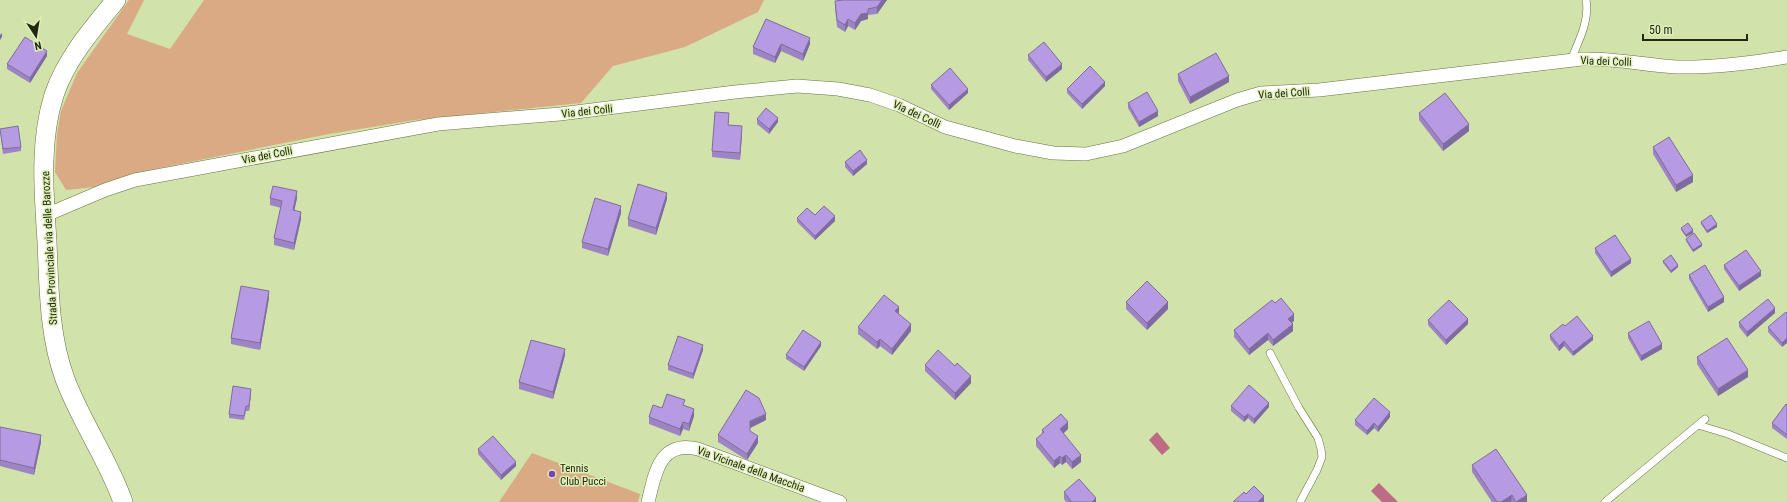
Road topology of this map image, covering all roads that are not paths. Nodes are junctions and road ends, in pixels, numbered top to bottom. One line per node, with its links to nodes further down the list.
1 (116, 0): 5 (main road, Strada Provinciale via delle Barozze)
2 (1586, 0): 4 (lane)
3 (1787, 56): 4 (street, Via dei Colli)
4 (1571, 60): 5 (street, Via dei Colli)
5 (46, 215): 11 (main road, Strada Provinciale via delle Barozze)
6 (1270, 353): 14 (lane)
7 (1705, 419): 8 (lane)
8 (1698, 425): 9 (lane); 15 (lane)
9 (1787, 458)
10 (826, 500): 12 (street, Via Vicinale della Macchia); 13 (street, Via Vicinale della Macchia)
11 (123, 502)
12 (648, 502)
13 (840, 502)
14 (1300, 502)
15 (1605, 502)

